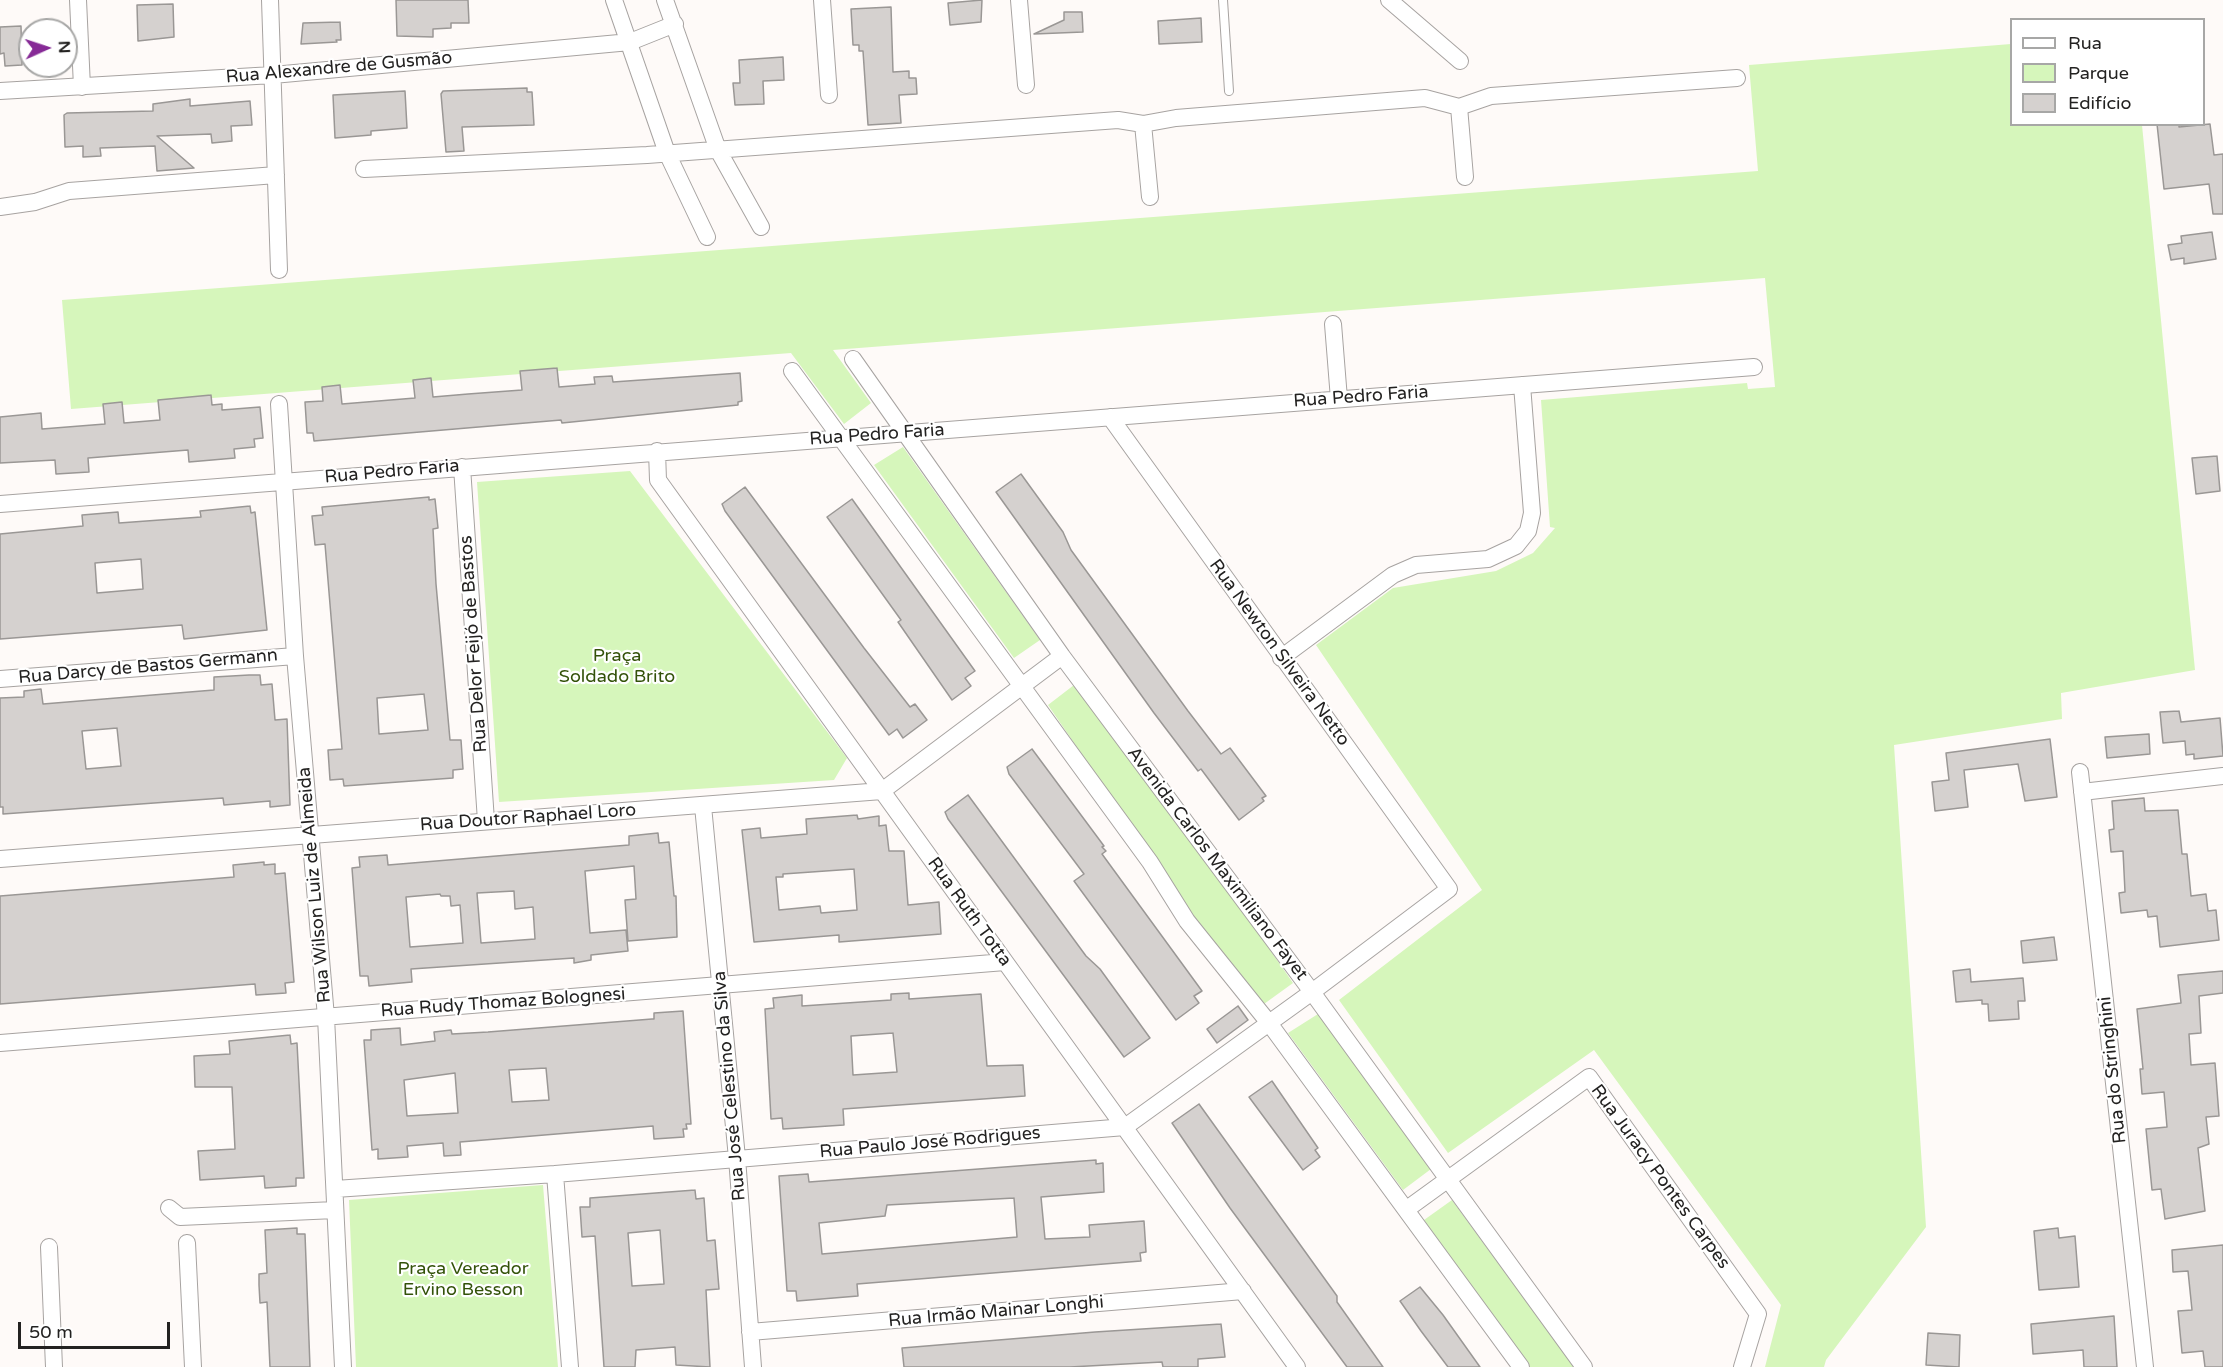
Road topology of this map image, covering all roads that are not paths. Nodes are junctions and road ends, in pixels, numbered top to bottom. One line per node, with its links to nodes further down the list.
1 (78, 0): 15 (street)
2 (270, 0): 12 (street)
3 (614, 0): 10 (street)
4 (665, 0): 9 (street)
5 (822, 0): 18 (street)
6 (1019, 0): 14 (street)
7 (1223, 0): 16 (lane)
8 (1389, 0): 11 (street)
9 (675, 24): 10 (street, Rua Alexandre de Gusmão); 21 (street)
10 (630, 42): 12 (street, Rua Alexandre de Gusmão); 22 (street)
11 (1460, 61)
12 (273, 75): 15 (street, Rua Alexandre de Gusmão); 24 (street)
13 (1737, 78): 19 (street)
14 (1026, 85)
15 (82, 87): 17 (street, Rua Alexandre de Gusmão)
16 (1229, 90)
17 (0, 91)
18 (829, 95)
19 (1459, 107): 20 (street); 25 (street)
20 (1143, 124): 21 (street); 26 (street)
21 (718, 150): 22 (street); 28 (street)
22 (667, 153): 23 (street); 29 (street)
23 (364, 169)
24 (276, 176): 27 (street); 30 (street)
25 (1465, 177)
26 (1150, 197)
27 (0, 207)
28 (761, 227)
29 (707, 237)
30 (279, 270)
31 (1333, 324): 36 (street)
32 (853, 358): 39 (street, Avenida Carlos Maximiliano Fayet)
33 (1754, 367): 35 (street, Rua Pedro Faria)
34 (792, 371): 40 (street)
35 (1522, 385): 36 (street, Rua Pedro Faria); 47 (street)
36 (1339, 399): 38 (street, Rua Pedro Faria)
37 (279, 404): 43 (street, Rua Wilson Luiz de Almeida)
38 (1110, 417): 39 (street, Rua Pedro Faria); 47 (street, Rua Newton Silveira Netto)
39 (904, 433): 40 (street, Rua Pedro Faria); 46 (street, Avenida Carlos Maximiliano Fayet)
40 (841, 437): 41 (street, Rua Pedro Faria); 49 (street)
41 (657, 451): 42 (street, Rua Pedro Faria); 52 (street, Rua Ruth Totta)
42 (462, 466): 43 (street, Rua Pedro Faria); 55 (street, Rua Delor Feijó de Bastos)
43 (285, 481): 44 (street, Rua Pedro Faria); 45 (street, Rua Wilson Luiz de Almeida)
44 (0, 504)
45 (295, 656): 48 (street, Rua Darcy de Bastos Germann); 56 (street, Rua Wilson Luiz de Almeida)
46 (1062, 656): 49 (street); 60 (street, Avenida Carlos Maximiliano Fayet)
47 (1281, 658): 60 (street, Rua Newton Silveira Netto)
48 (0, 679)
49 (1021, 685): 52 (street); 62 (street)
50 (2080, 772): 53 (street, Rua do Stringhini)
51 (2223, 776): 53 (street)
52 (882, 791): 54 (street, Rua Doutor Raphael Loro); 58 (street, Rua Ruth Totta)
53 (2082, 792): 85 (street, Rua do Stringhini)
54 (703, 806): 55 (street, Rua Doutor Raphael Loro); 59 (street, Rua José Celestino da Silva)
55 (486, 821): 56 (street, Rua Doutor Raphael Loro)
56 (309, 834): 57 (street, Rua Doutor Raphael Loro); 61 (street, Rua Wilson Luiz de Almeida)
57 (0, 859)
58 (1005, 962): 59 (street, Rua Rudy Thomaz Bolognesi); 64 (street, Rua Ruth Totta)
59 (720, 986): 61 (street, Rua Rudy Thomaz Bolognesi); 65 (street, Rua José Celestino da Silva)
60 (1312, 992): 62 (street); 67 (street, Avenida Carlos Maximiliano Fayet)
61 (326, 1017): 63 (street, Rua Rudy Thomaz Bolognesi); 68 (street, Rua Wilson Luiz de Almeida)
62 (1269, 1023): 64 (street); 70 (street)
63 (0, 1043)
64 (1125, 1127): 65 (street, Rua Paulo José Rodrigues); 74 (street, Rua Ruth Totta)
65 (737, 1158): 66 (street, Rua Paulo José Rodrigues); 75 (street, Rua José Celestino da Silva)
66 (555, 1174): 68 (street, Rua Paulo José Rodrigues); 79 (street)
67 (1448, 1179): 70 (street); 83 (street, Avenida Carlos Maximiliano Fayet); 84 (street, Rua Juracy Pontes Carpes)
68 (335, 1189): 71 (street, Rua Wilson Luiz de Almeida)
69 (169, 1208): 71 (street)
70 (1407, 1209): 82 (street)
71 (335, 1210): 78 (street, Rua Wilson Luiz de Almeida)
72 (187, 1243): 77 (street)
73 (48, 1247): 76 (street)
74 (1243, 1292): 75 (street, Rua Irmão Mainar Longhi); 81 (street, Rua Ruth Totta)
75 (750, 1332): 80 (street, Rua José Celestino da Silva)
76 (54, 1367)
77 (193, 1367)
78 (343, 1367)
79 (570, 1367)
80 (753, 1367)
81 (1297, 1367)
82 (1521, 1367)
83 (1584, 1367)
84 (1742, 1367)
85 (2145, 1367)

